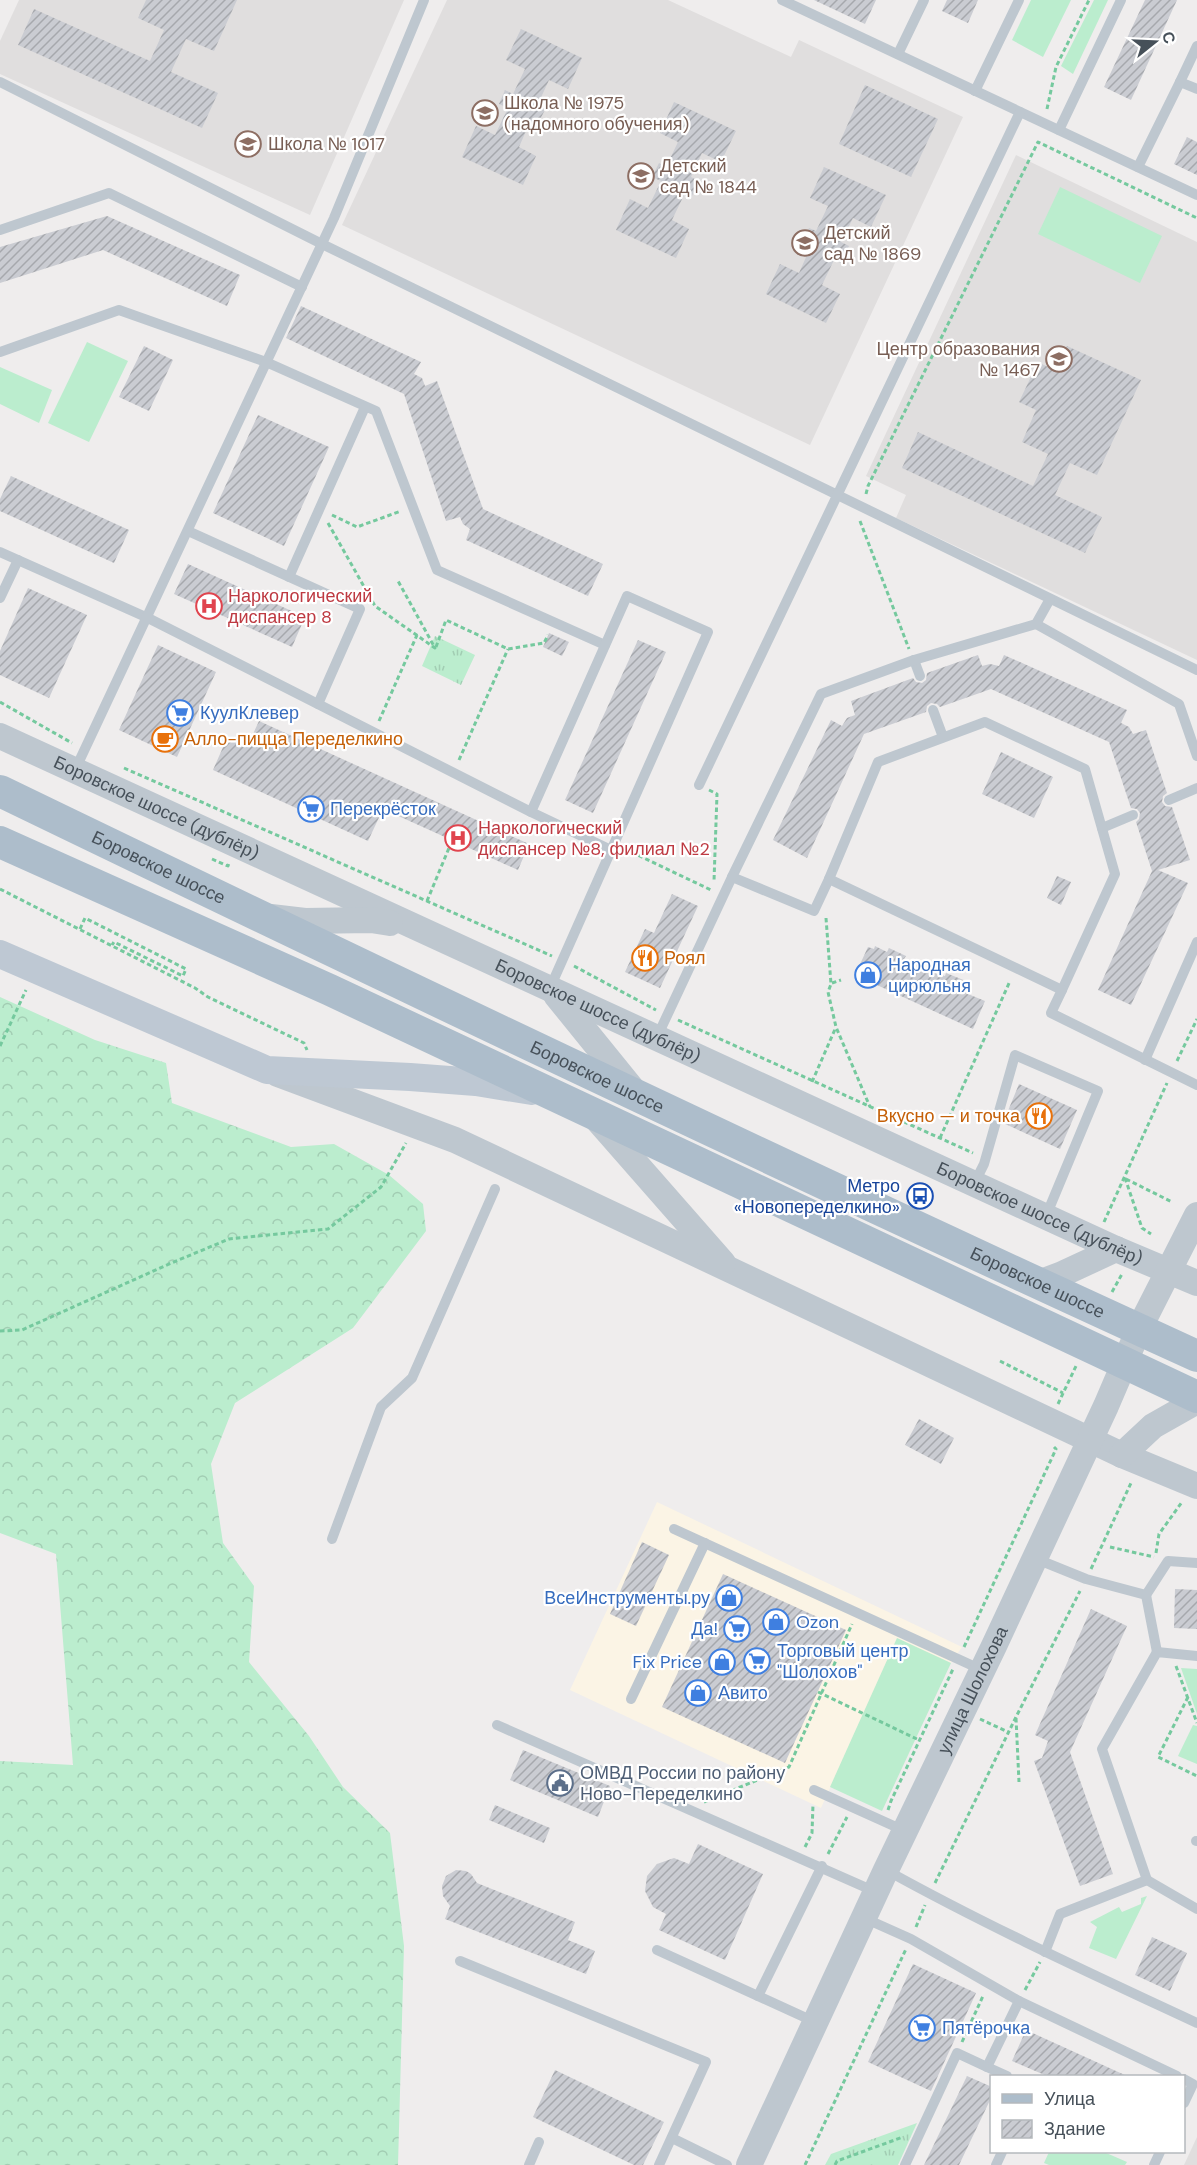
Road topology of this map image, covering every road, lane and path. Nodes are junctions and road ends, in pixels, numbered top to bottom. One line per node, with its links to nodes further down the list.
1 (424, 0): 21 (lane)
2 (782, 0): 8 (lane)
3 (924, 0): 8 (lane)
4 (1019, 0): 12 (lane)
5 (1089, 0): 14 (path)
6 (1121, 0): 15 (lane)
7 (1197, 46): 10 (lane)
8 (898, 54): 12 (lane)
9 (0, 82): 21 (lane)
10 (1180, 82): 11 (lane); 17 (lane)
11 (1197, 89)
12 (975, 91): 13 (lane)
13 (1020, 112): 14 (lane); 26 (lane)
14 (1045, 123): 15 (lane); 16 (path)
15 (1059, 130): 17 (lane)
16 (1038, 142): 19 (path); 28 (path)
17 (1138, 167): 18 (lane)
18 (1197, 195)
19 (1197, 218)
20 (0, 230): 22 (lane)
21 (322, 244): 22 (lane); 26 (lane)
22 (302, 287): 24 (lane)
23 (0, 352): 24 (lane)
24 (266, 362): 25 (lane); 30 (lane)
25 (366, 407): 27 (lane); 29 (lane)
26 (838, 495): 28 (lane); 57 (lane)
27 (413, 507): 29 (path); 38 (lane)
28 (862, 507): 36 (lane); 44 (path)
29 (320, 509): 33 (lane); 40 (path)
30 (188, 531): 33 (lane); 37 (lane)
31 (0, 552): 32 (lane)
32 (18, 560): 35 (lane); 37 (lane)
33 (289, 577): 48 (lane)
34 (398, 581): 42 (path)
35 (0, 598)
36 (1050, 599): 39 (lane); 45 (lane)
37 (148, 618): 48 (lane); 54 (lane)
38 (553, 622): 41 (lane); 43 (path)
39 (1036, 624): 44 (lane); 53 (lane)
40 (417, 635): 42 (path); 50 (path)
41 (605, 645): 61 (lane); 65 (lane)
42 (435, 648): 43 (path)
43 (508, 649): 56 (path)
44 (914, 660): 46 (lane); 67 (lane)
45 (1197, 670)
46 (920, 676)
47 (0, 702): 54 (path)
48 (318, 704): 50 (lane)
49 (933, 710): 52 (lane)
50 (374, 732): 56 (lane)
51 (0, 736): 54 (street, Боровское шоссе (дублёр))
52 (943, 737): 63 (lane); 68 (lane)
53 (1197, 756)
54 (79, 761): 73 (street, Боровское шоссе (дублёр))
55 (116, 764): 70 (path)
56 (454, 773): 61 (lane)
57 (699, 785): 65 (path)
58 (1197, 788): 60 (lane)
59 (0, 790): 72 (main road, Боровское шоссе)
60 (1170, 800)
61 (531, 812): 65 (lane)
62 (1133, 815): 63 (lane)
63 (1102, 828): 83 (lane)
64 (0, 842): 94 (main road, Боровское шоссе)
65 (613, 847): 77 (lane)
66 (449, 848): 70 (path)
67 (732, 877): 71 (lane); 85 (lane)
68 (829, 879): 71 (lane); 79 (lane)
69 (0, 889): 74 (path)
70 (427, 901): 77 (path)
71 (818, 902): 81 (path)
72 (258, 915): 73 (street); 95 (main road, Боровское шоссе)
73 (414, 927): 82 (street, Боровское шоссе (дублёр))
74 (80, 930): 76 (path); 76 (path)
75 (1197, 942): 88 (lane)
76 (112, 945): 90 (path)
77 (562, 960): 82 (lane); 85 (path)
78 (11, 961): 87 (path); 89 (main road)
79 (1016, 968): 83 (lane); 99 (path)
80 (841, 980): 81 (path)
81 (831, 984): 86 (path)
82 (550, 989): 85 (street, Боровское шоссе (дублёр)); 95 (street)
83 (1062, 990): 88 (lane)
84 (1197, 1019): 91 (path)
85 (662, 1027): 92 (path); 100 (street, Боровское шоссе (дублёр))
86 (836, 1027): 92 (path); 96 (path)
87 (0, 1046)
88 (1145, 1060): 91 (lane)
89 (267, 1070): 90 (main road); 111 (street)
90 (315, 1072): 94 (main road)
91 (1172, 1073): 93 (lane); 101 (path)
92 (812, 1082): 96 (path)
93 (1197, 1085)
94 (552, 1094): 97 (main road, Боровское шоссе)
95 (638, 1095): 114 (main road, Боровское шоссе)
96 (870, 1108): 99 (path)
97 (591, 1112): 111 (street); 120 (main road, Боровское шоссе)
98 (408, 1138): 117 (path)
99 (940, 1138): 100 (path)
100 (979, 1174): 105 (street, Боровское шоссе (дублёр)); 105 (lane)
101 (1125, 1178): 103 (path); 106 (path); 107 (path)
102 (495, 1189): 130 (lane)
103 (1172, 1202)
104 (1197, 1215): 112 (street, улица Шолохова)
105 (1046, 1216): 110 (street, Боровское шоссе (дублёр))
106 (1103, 1223)
107 (1142, 1228): 108 (path); 109 (path)
108 (1151, 1234)
109 (1138, 1237)
110 (1120, 1258): 112 (street, Боровское шоссе (дублёр)); 114 (street); 115 (path)
111 (729, 1271): 125 (street)
112 (1169, 1271): 113 (street, Боровское шоссе (дублёр)); 116 (street, улица Шолохова)
113 (1197, 1283)
114 (1036, 1284): 116 (main road, Боровское шоссе)
115 (1108, 1300)
116 (1139, 1329): 118 (main road, Боровское шоссе); 120 (street, улица Шолохова)
117 (0, 1331)
118 (1197, 1356)
119 (1000, 1360): 122 (path)
120 (1125, 1362): 123 (main road, Боровское шоссе); 125 (street, улица Шолохова)
121 (1077, 1365): 122 (path)
122 (1064, 1393): 124 (path)
123 (1197, 1399): 126 (street)
124 (1054, 1411)
125 (1090, 1439): 126 (street); 133 (street, улица Шолохова)
126 (1122, 1455): 128 (street)
127 (1130, 1483): 137 (path)
128 (1190, 1494): 134 (path)
129 (675, 1529): 131 (lane)
130 (332, 1539)
131 (705, 1543): 139 (lane); 146 (lane)
132 (1110, 1546): 134 (path)
133 (1034, 1558): 137 (lane); 143 (street, улица Шолохова)
134 (1155, 1558): 135 (path)
135 (1168, 1561): 136 (lane); 138 (lane)
136 (1197, 1563)
137 (1086, 1579): 138 (lane); 147 (path)
138 (1146, 1595): 140 (lane)
139 (857, 1613): 143 (lane); 144 (path)
140 (1157, 1652): 141 (lane); 161 (lane)
141 (1171, 1653): 142 (lane); 145 (path)
142 (1197, 1656)
143 (982, 1670): 158 (street, улица Шолохова)
144 (820, 1693): 152 (path); 157 (path)
145 (1188, 1697): 149 (path); 153 (path)
146 (631, 1699)
147 (1016, 1717): 151 (path); 154 (path)
148 (977, 1718): 151 (path)
149 (1197, 1723)
150 (497, 1725): 157 (lane)
151 (1008, 1732): 163 (path)
152 (919, 1740)
153 (1197, 1776)
154 (1019, 1782)
155 (814, 1790): 156 (lane); 159 (path)
156 (852, 1808): 158 (lane); 160 (path)
157 (688, 1809): 159 (lane)
158 (905, 1831): 162 (street, улица Шолохова)
159 (800, 1857): 160 (lane)
160 (822, 1866): 162 (lane); 171 (lane)
161 (1148, 1880): 164 (lane); 168 (lane)
162 (881, 1881): 163 (lane); 165 (street, улица Шолохова)
163 (930, 1894): 166 (path); 168 (lane)
164 (1197, 1909)
165 (864, 1918): 166 (lane); 173 (street, улица Шолохова)
166 (911, 1939): 172 (lane); 188 (path)
167 (657, 1950): 171 (lane)
168 (1045, 1952): 172 (path); 174 (lane)
169 (460, 1961): 182 (lane)
170 (984, 1994): 175 (path)
171 (758, 1996): 173 (lane)
172 (1019, 2001): 176 (lane); 178 (lane)
173 (816, 2022): 187 (street, улица Шолохова)
174 (1197, 2023)
175 (957, 2053): 176 (lane); 181 (lane)
176 (987, 2067): 177 (lane)
177 (1004, 2075)
178 (1175, 2075)
179 (1185, 2080): 180 (lane)
180 (1185, 2101)
181 (921, 2130): 189 (path); 190 (lane)
182 (672, 2138): 185 (lane); 186 (lane)
183 (539, 2142): 184 (lane)
184 (529, 2165)
185 (659, 2165)
186 (727, 2165)
187 (748, 2165)
188 (805, 2165)
189 (835, 2165)
190 (905, 2165)

